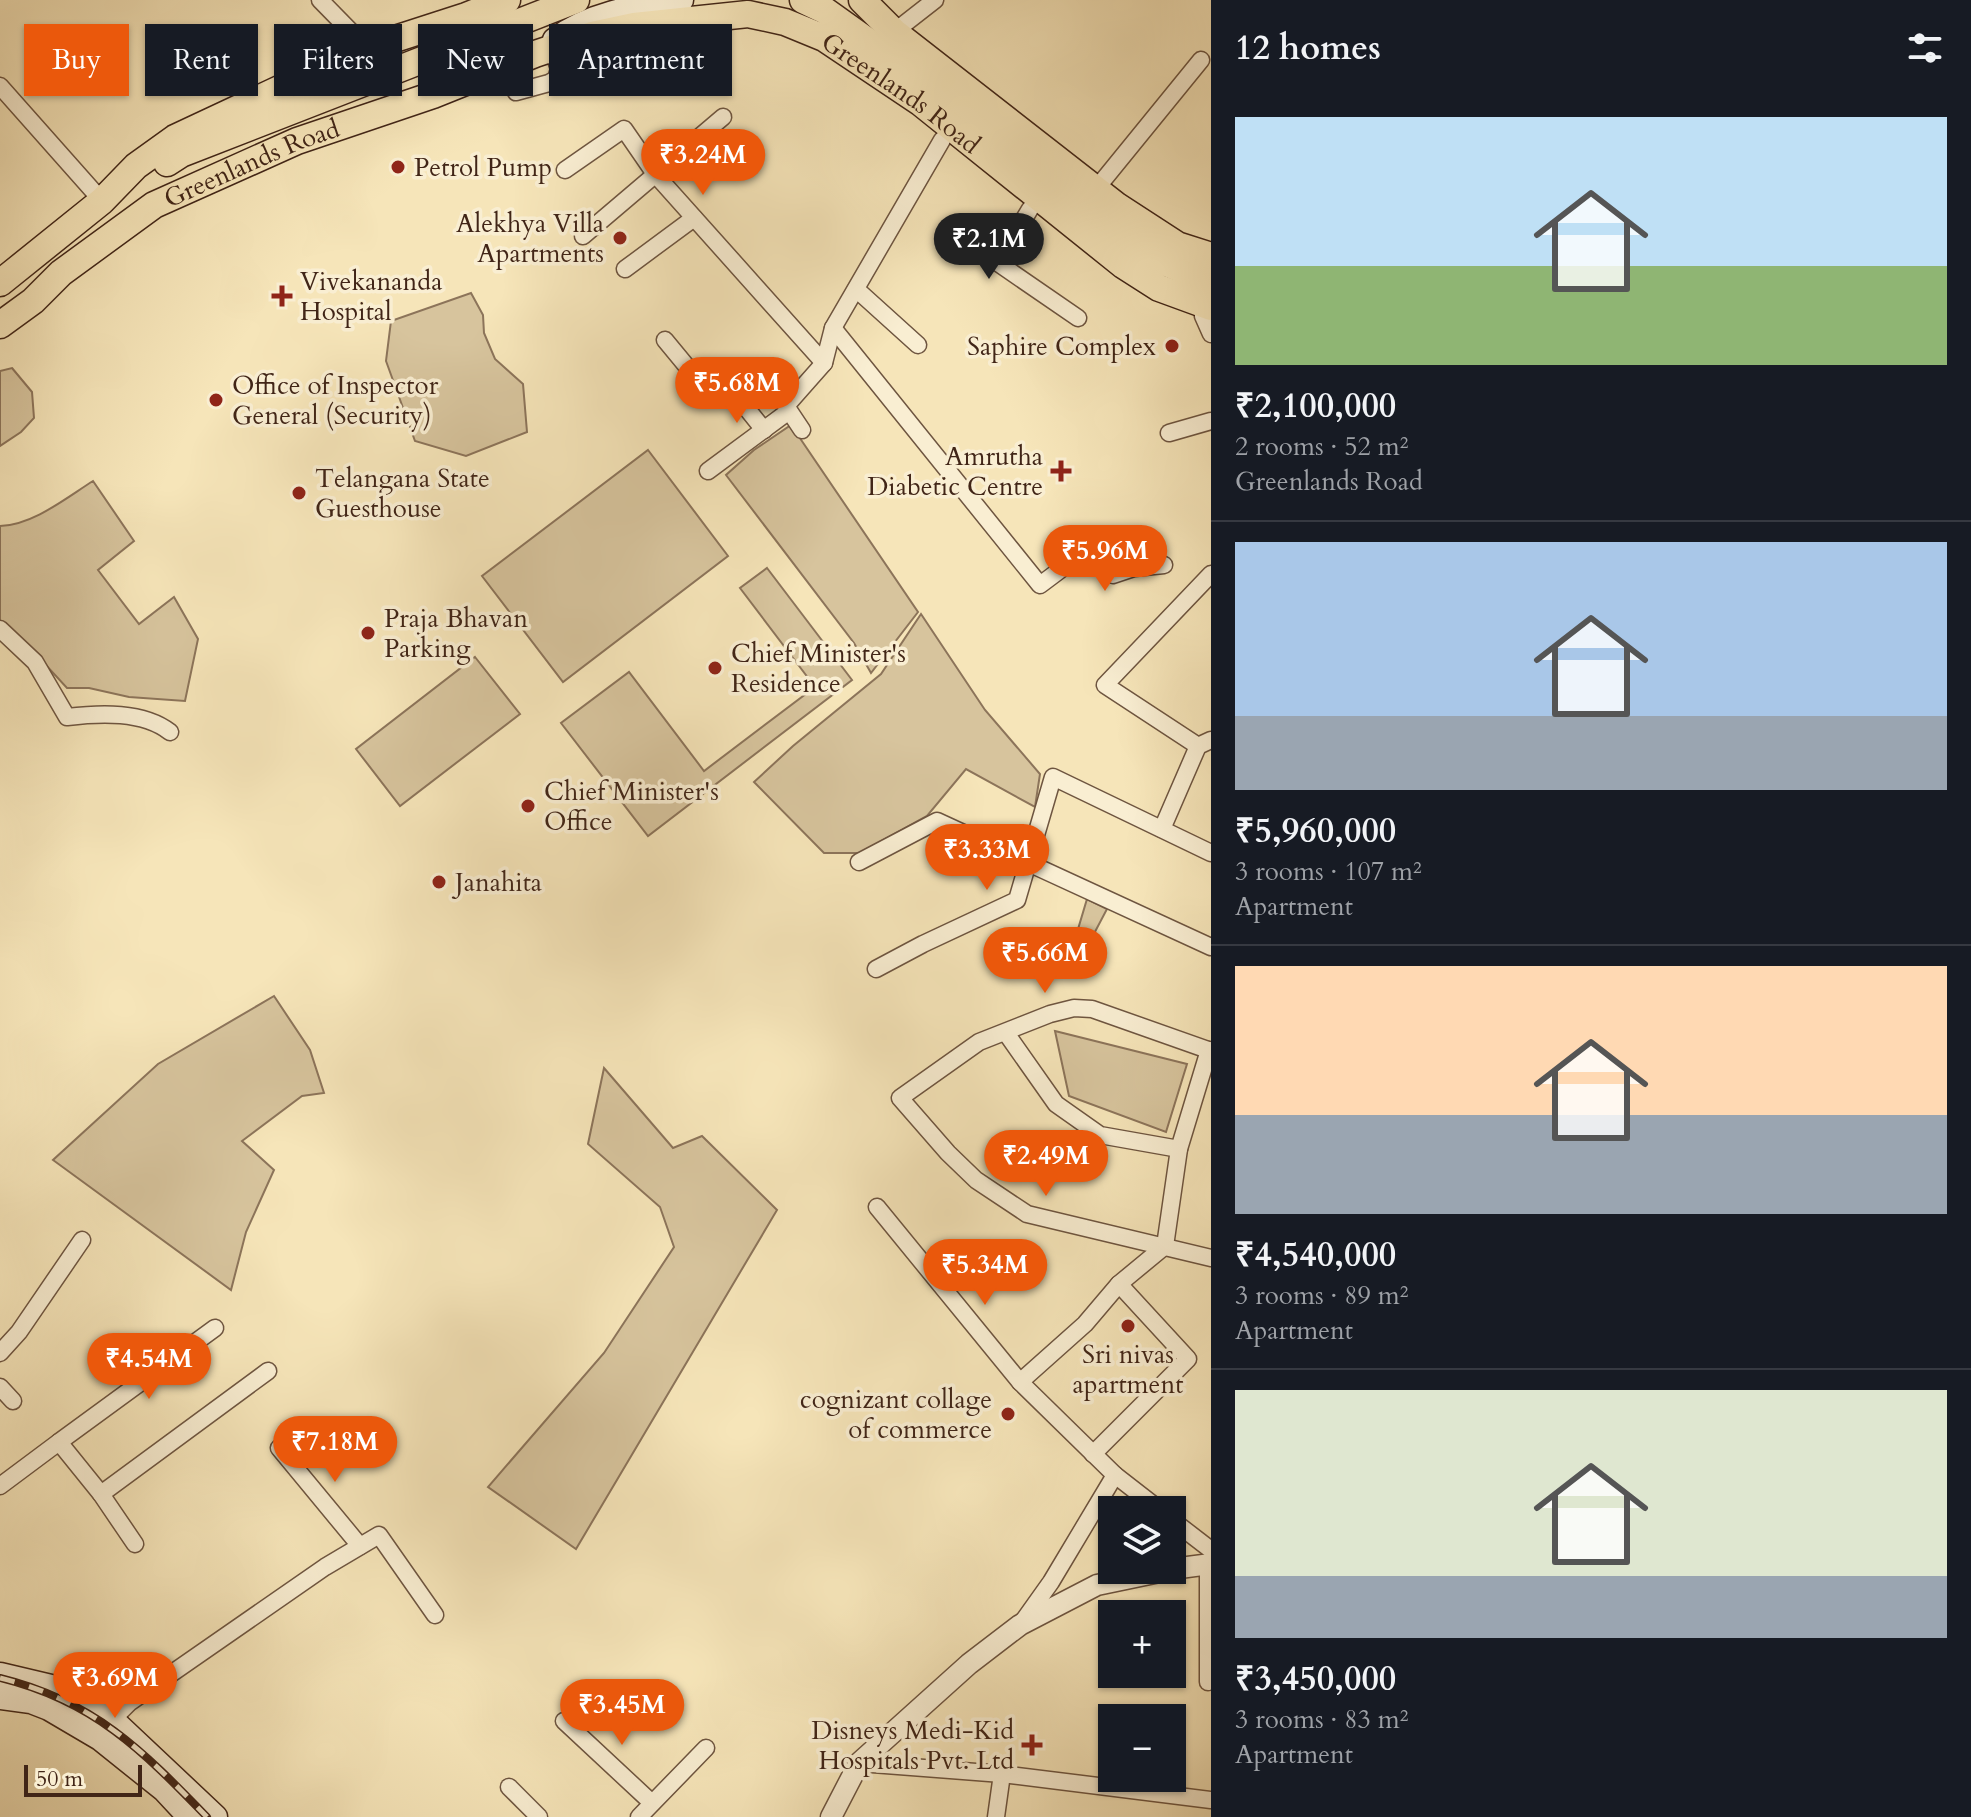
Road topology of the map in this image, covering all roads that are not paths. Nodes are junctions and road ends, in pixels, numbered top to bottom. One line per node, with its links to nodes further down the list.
1 (320, 0): 9 (street)
2 (507, 0): 8 (main road, Greenlands Road)
3 (576, 0): 22 (main road)
4 (681, 0): 12 (main road, Greenlands Road)
5 (803, 0): 28 (main road)
6 (862, 0): 10 (main road, Greenlands Road)
7 (935, 0): 10 (street)
8 (461, 8): 11 (main road, Greenlands Road)
9 (344, 24)
10 (894, 32): 21 (main road, Greenlands Road)
11 (402, 33)
12 (543, 51): 16 (main road, Greenlands Road); 33 (main road, Greenlands Road)
13 (1201, 60): 21 (street)
14 (0, 86): 22 (street)
15 (274, 92): 22 (main road, Greenlands Road)
16 (921, 103): 18 (main road, Greenlands Road); 32 (main road)
17 (723, 117): 20 (street)
18 (942, 140): 23 (main road, Greenlands Road); 30 (street)
19 (565, 170): 20 (street)
20 (655, 174): 24 (street); 25 (street)
21 (1096, 189): 26 (main road, Greenlands Road)
22 (102, 201): 29 (main road, Greenlands Road)
23 (1030, 209): 31 (street); 32 (main road, Greenlands Road)
24 (694, 218): 27 (street); 37 (street)
25 (583, 236)
26 (1211, 256)
27 (625, 269)
28 (1211, 282)
29 (0, 283)
30 (856, 289): 34 (street); 36 (street)
31 (1078, 318)
32 (1209, 319)
33 (0, 325)
34 (833, 328): 37 (street); 44 (street)
35 (665, 340): 40 (street)
36 (918, 345)
37 (824, 363): 38 (street)
38 (789, 411): 40 (street); 41 (street)
39 (1211, 421): 42 (street)
40 (764, 430): 43 (street)
41 (802, 430)
42 (1169, 433)
43 (708, 471)
44 (1164, 565)
45 (1211, 574): 48 (street)
46 (0, 629): 47 (street)
47 (170, 732)
48 (1204, 743): 49 (street)
49 (1162, 829): 50 (street); 52 (street)
50 (1211, 853)
51 (859, 862): 52 (street)
52 (1028, 862): 53 (street); 54 (street)
53 (1211, 947)
54 (876, 969)
55 (1006, 1033): 56 (street); 57 (street); 60 (street)
56 (1210, 1051): 57 (street)
57 (1179, 1149): 60 (street)
58 (877, 1207): 66 (street)
59 (82, 1240): 64 (street)
60 (1165, 1246): 61 (street); 62 (street)
61 (1211, 1258)
62 (1119, 1284): 66 (street); 71 (street)
63 (215, 1328): 69 (street)
64 (0, 1353)
65 (268, 1371): 74 (street)
66 (1020, 1382): 71 (street)
67 (0, 1387): 68 (street)
68 (13, 1401)
69 (59, 1442): 73 (street); 74 (street)
70 (279, 1448): 78 (street)
71 (1093, 1454): 72 (street)
72 (1115, 1475): 75 (street); 83 (street)
73 (0, 1486)
74 (101, 1494): 77 (street)
75 (1142, 1496)
76 (1186, 1534): 79 (street)
77 (135, 1544)
78 (360, 1546): 82 (street); 87 (street)
79 (1210, 1559): 80 (street); 85 (street)
80 (1186, 1566)
81 (1102, 1584): 83 (street)
82 (435, 1615)
83 (1020, 1625): 90 (street)
84 (0, 1675): 87 (main road)
85 (1208, 1682)
86 (0, 1697): 96 (main road)
87 (112, 1720): 97 (main road)
88 (564, 1721): 95 (street)
89 (706, 1748): 95 (street)
90 (859, 1763): 91 (street); 100 (street)
91 (1002, 1774): 93 (street); 101 (street)
92 (509, 1787): 98 (street)
93 (1192, 1798): 94 (street); 102 (street)
94 (1211, 1800)
95 (652, 1803): 99 (street)
96 (190, 1817)
97 (215, 1817)
98 (539, 1817)
99 (639, 1817)
100 (831, 1817)
101 (996, 1817)
102 (1190, 1817)

